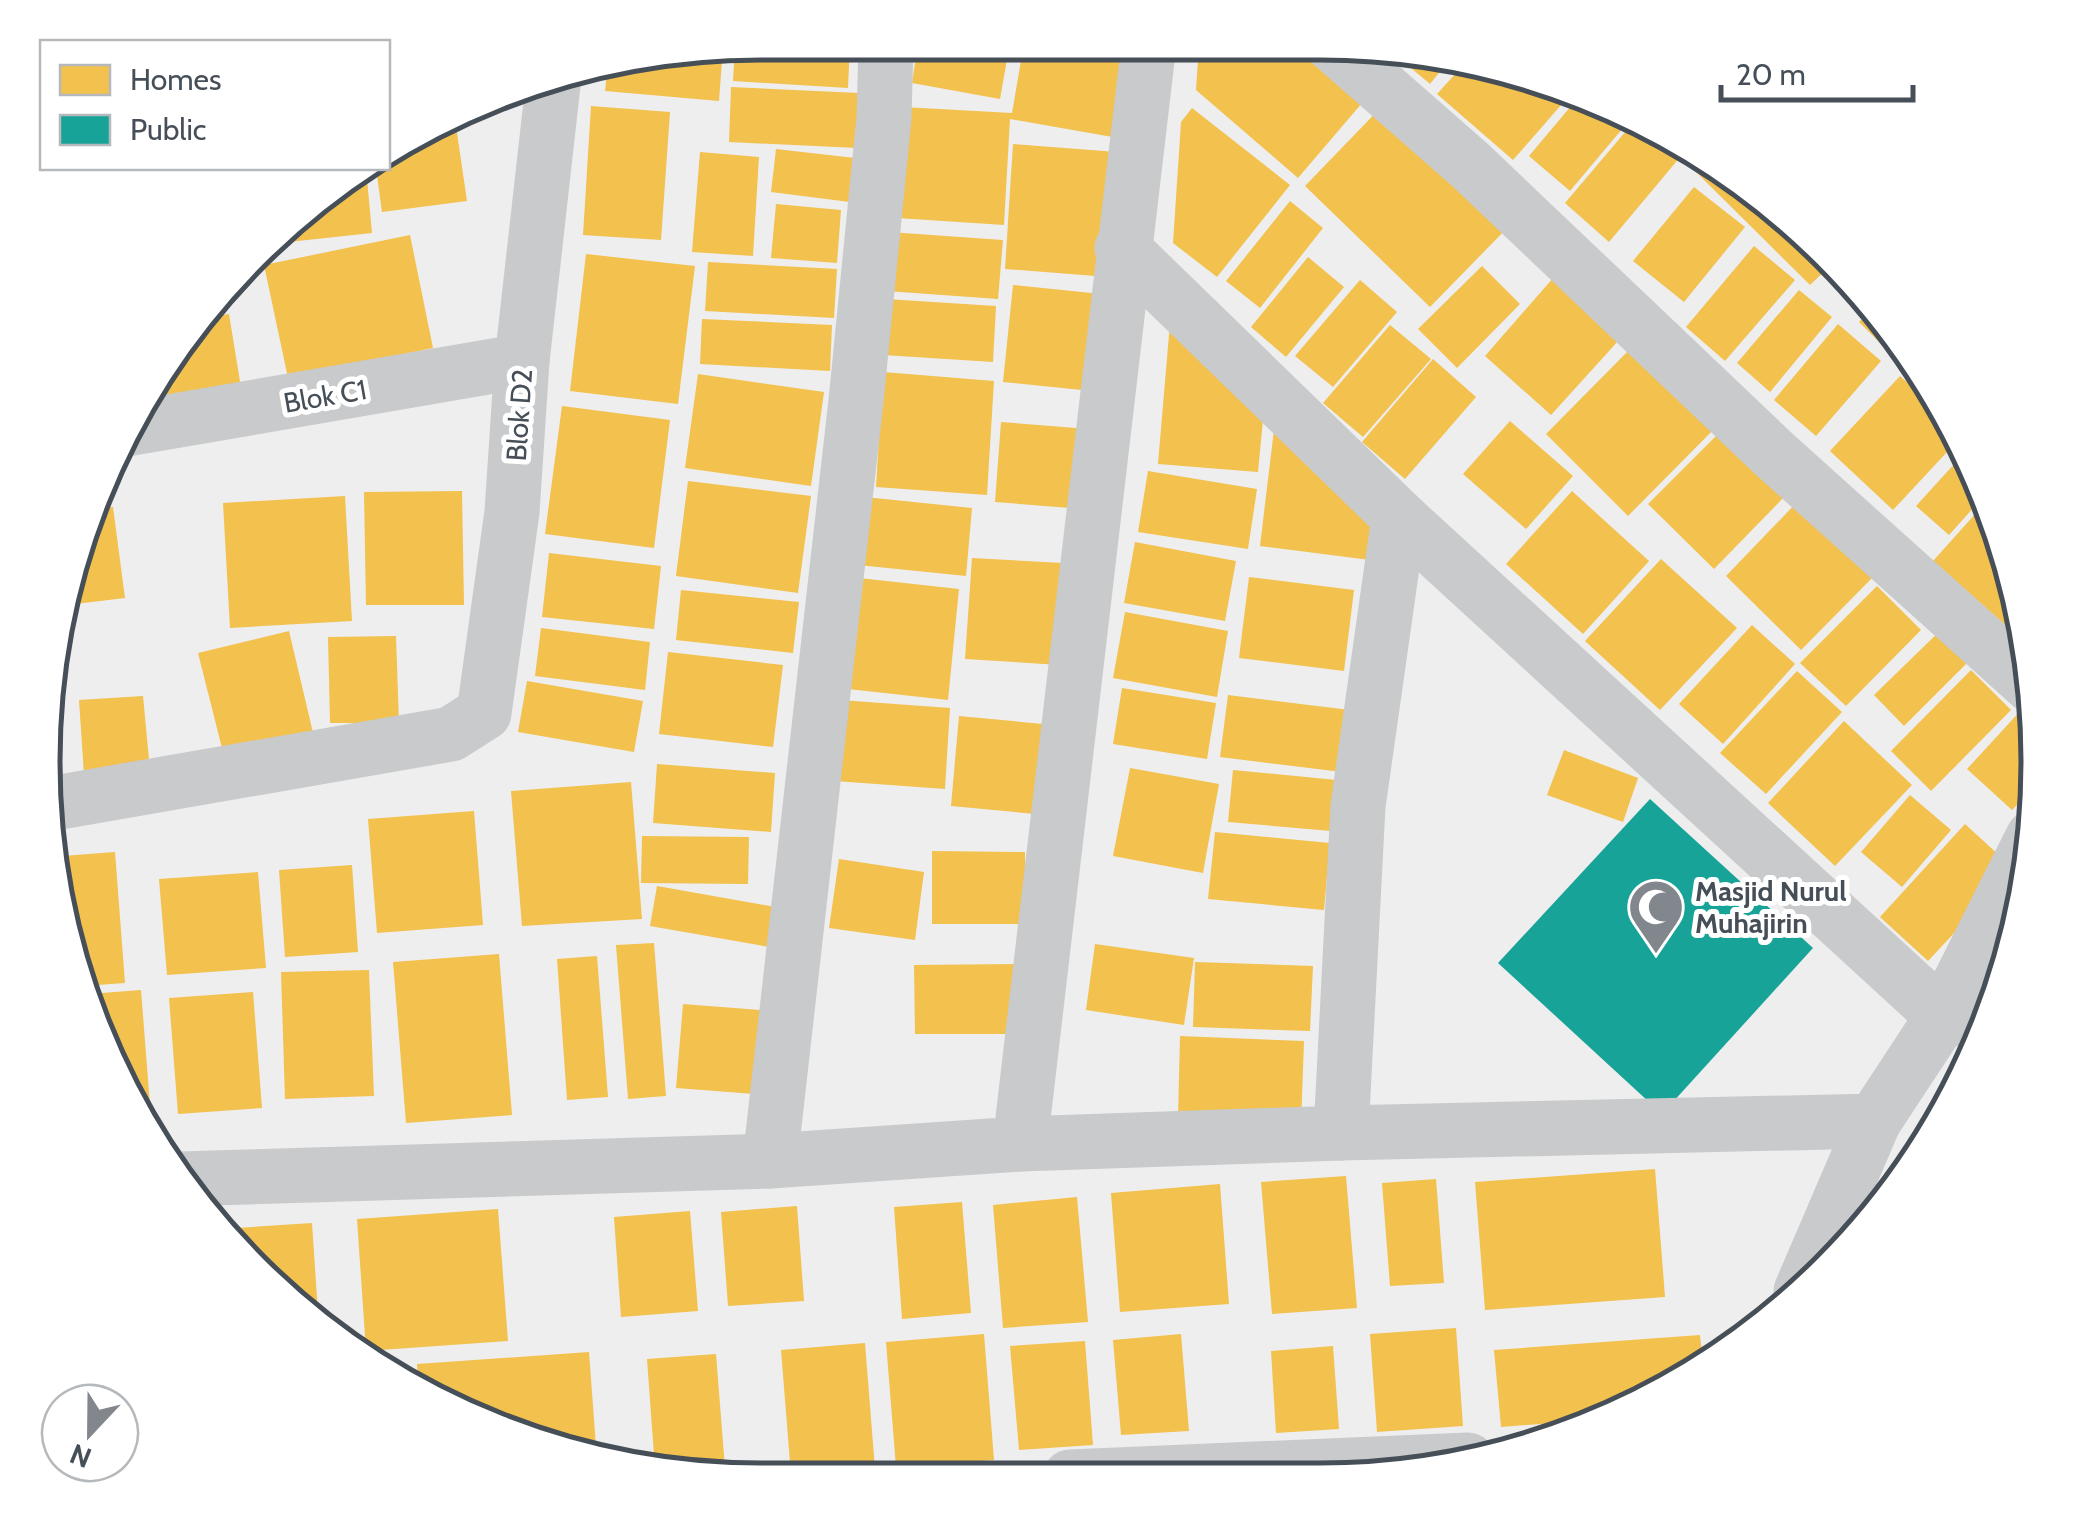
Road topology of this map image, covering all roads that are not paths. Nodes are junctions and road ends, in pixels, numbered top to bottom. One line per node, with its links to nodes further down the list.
1 (885, 60): 16 (street)
2 (1147, 60): 5 (street)
3 (1352, 61): 9 (street)
4 (552, 92): 6 (street, Blok D2)
5 (1122, 248): 8 (street); 15 (street)
6 (522, 361): 7 (street, Blok C1); 10 (street, Blok D2)
7 (146, 426)
8 (1399, 517): 12 (street); 14 (street)
9 (2015, 671)
10 (62, 802)
11 (2004, 916): 12 (street)
12 (1965, 1020): 13 (street)
13 (1874, 1121): 14 (street); 18 (street)
14 (1342, 1133): 15 (street)
15 (1020, 1144): 16 (street)
16 (770, 1161): 17 (street)
17 (198, 1179)
18 (1815, 1259)

